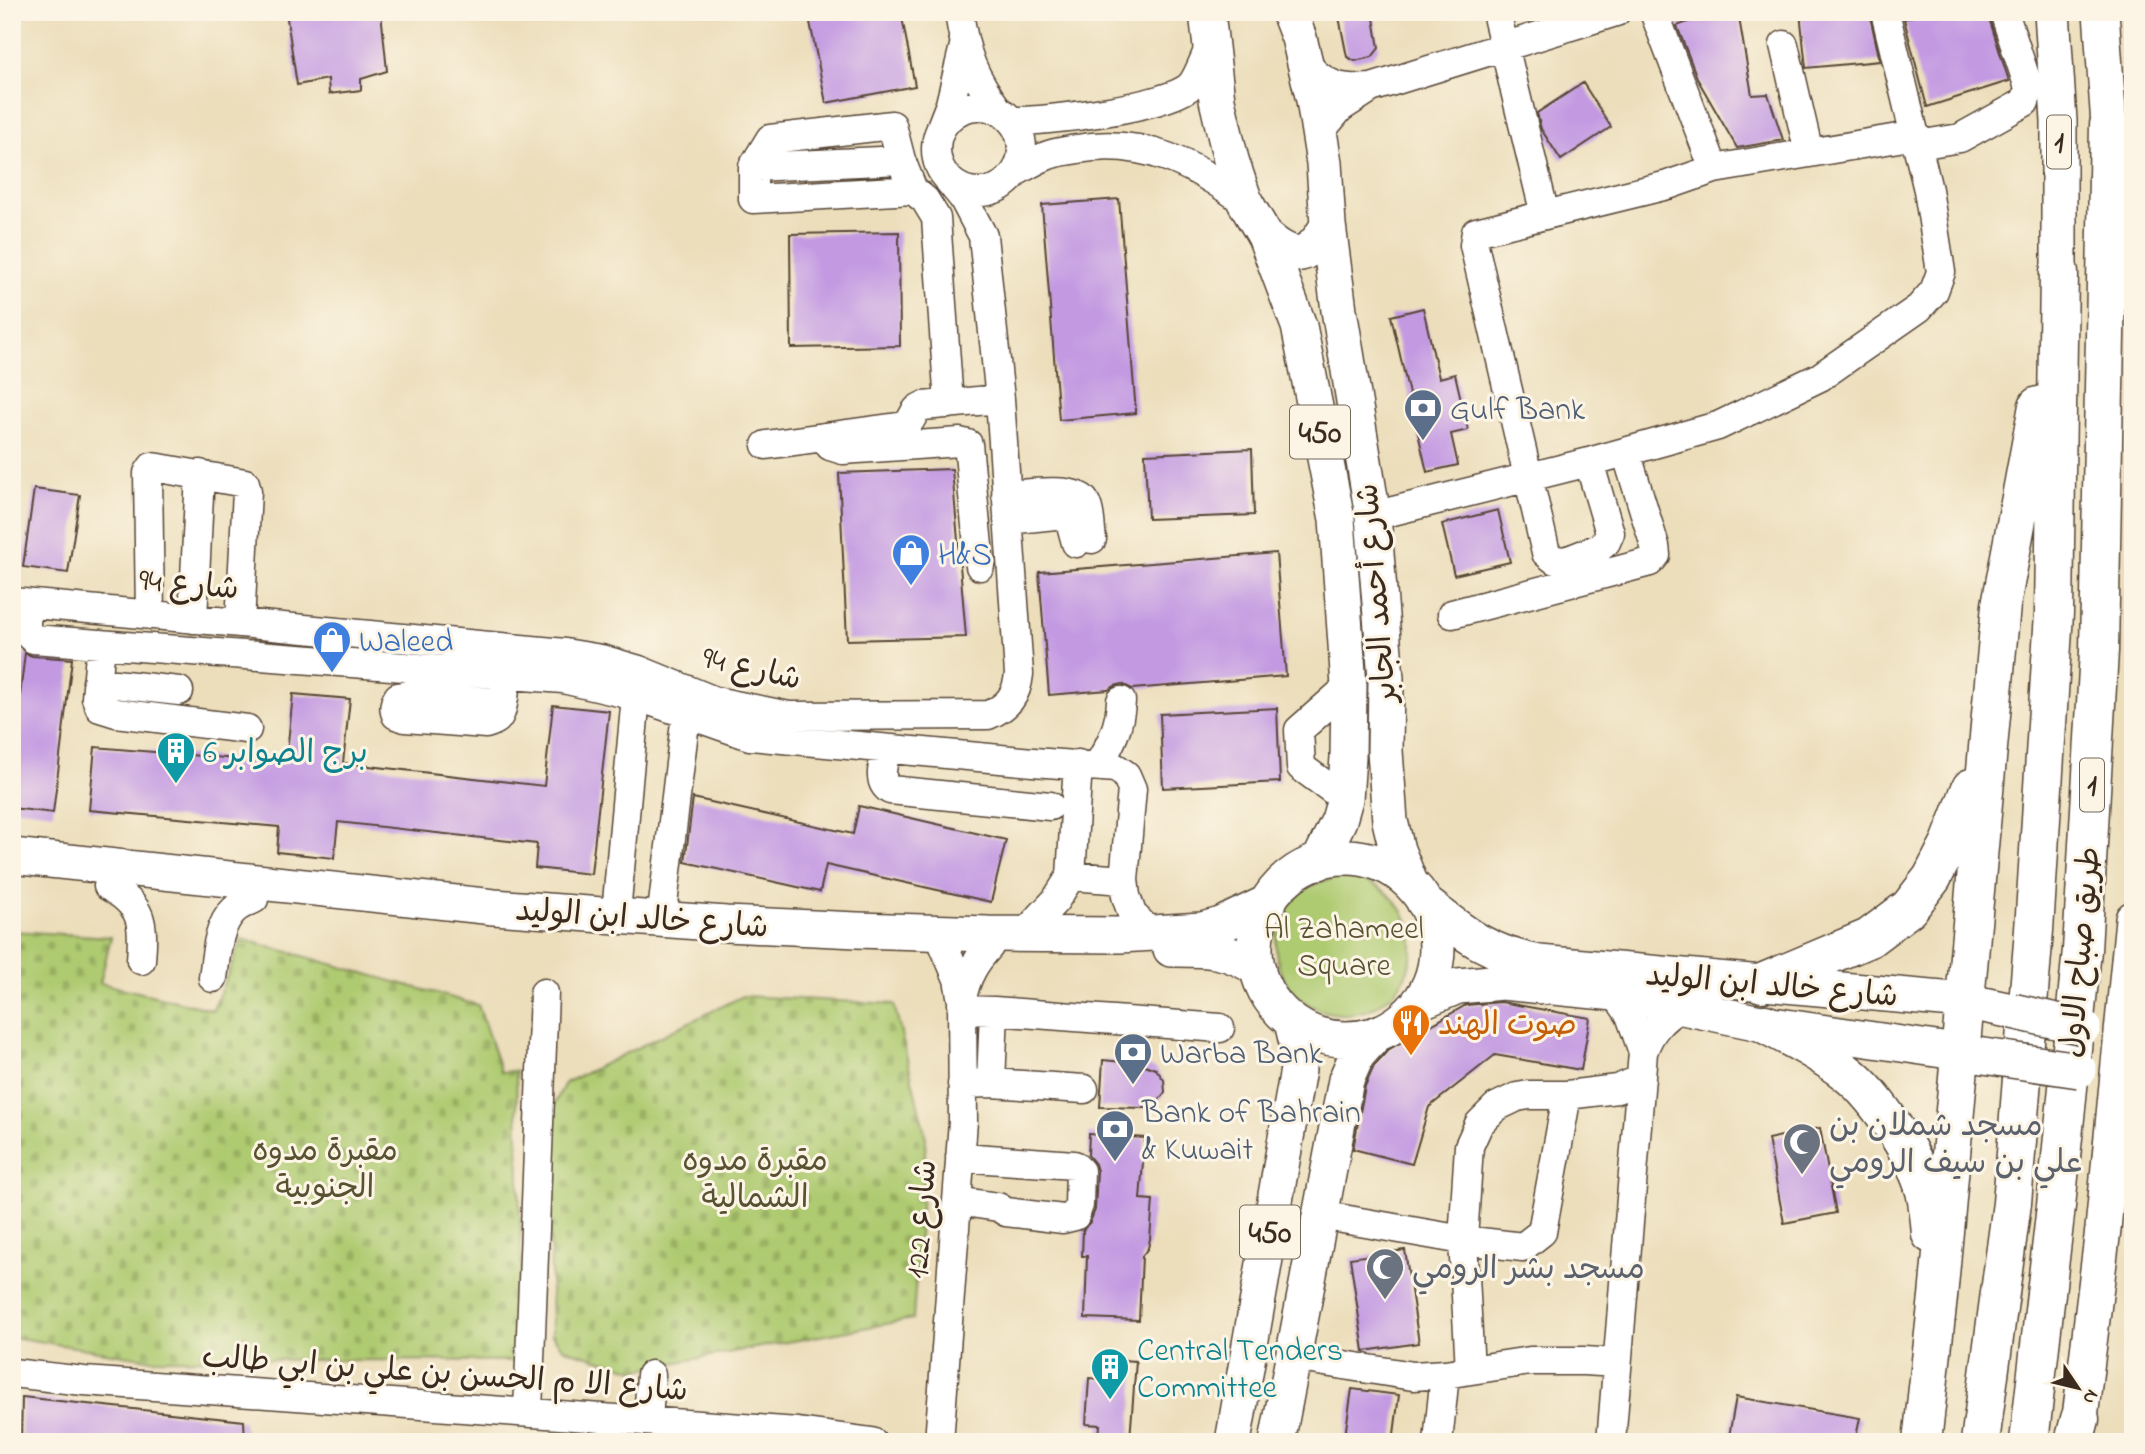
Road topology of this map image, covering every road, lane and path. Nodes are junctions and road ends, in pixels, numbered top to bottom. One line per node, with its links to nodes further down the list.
1 (959, 12): 13 (street)
2 (1289, 12): 14 (main road, شارع أحمد الجابر / 450)
3 (1496, 12): 11 (street)
4 (1616, 12): 11 (street)
5 (1654, 12): 22 (street)
6 (1885, 12): 20 (street)
7 (2004, 12): 20 (street)
8 (2052, 12): 33 (main road, 1)
9 (2101, 12): 17 (main road, 1)
10 (1208, 29): 16 (street); 26 (main road, شارع أحمد الجابر / 450)
11 (1505, 45): 15 (street); 27 (street)
12 (1784, 45): 21 (street)
13 (964, 46): 16 (street); 18 (street)
14 (1305, 63): 15 (street); 19 (main road, شارع أحمد الجابر / 450)
15 (1371, 88): 19 (street)
16 (1005, 116): 18 (street); 23 (street)
17 (2109, 125): 31 (main road); 139 (highway, طريق صباح الاول / 1)
18 (939, 132): 24 (street)
19 (1319, 133): 28 (main road, شارع أحمد الجابر / 450)
20 (1917, 140): 21 (street); 39 (street)
21 (1809, 153): 22 (street)
22 (1714, 169): 27 (street)
23 (1014, 175): 24 (street); 26 (street); 29 (street, شارع 94)
24 (949, 181): 29 (street, شارع 94)
25 (913, 190): 25 (street); 34 (street)
26 (1245, 202): 30 (main road, شارع أحمد الجابر / 450)
27 (1545, 215): 42 (street)
28 (1328, 225): 30 (main road); 44 (main road, شارع أحمد الجابر / 450)
29 (983, 236): 32 (street, شارع 94)
30 (1265, 236): 58 (main road, شارع أحمد الجابر / 450)
31 (2133, 281)
32 (988, 288): 34 (street); 35 (street, شارع 94)
33 (2058, 290): 66 (highway); 138 (highway, طريق صباح الاول / 1)
34 (942, 292): 36 (street)
35 (1000, 399): 36 (street); 43 (street, شارع 94)
36 (949, 404): 37 (street)
37 (824, 437): 38 (street); 46 (street)
38 (766, 445)
39 (1626, 452): 40 (street); 48 (street)
40 (1589, 462): 42 (street); 42 (street)
41 (200, 474): 49 (street); 50 (street); 51 (street)
42 (1529, 476): 44 (street)
43 (1007, 508): 45 (street); 52 (street, شارع 94)
44 (1373, 516): 68 (main road, شارع أحمد الجابر / 450)
45 (1084, 541)
46 (980, 566)
47 (20, 603): 49 (street, شارع 94); 53 (street)
48 (1452, 614)
49 (150, 615): 50 (street, شارع 94)
50 (193, 619): 51 (street, شارع 94)
51 (240, 623): 52 (street, شارع 94)
52 (292, 628): 55 (street)
53 (101, 645): 54 (street); 57 (street)
54 (182, 650): 55 (street); 59 (street)
55 (291, 658): 56 (street)
56 (507, 675): 60 (street); 62 (street)
57 (97, 682): 59 (street); 64 (street)
58 (1349, 686): 69 (main road, شارع أحمد الجابر / 450); 71 (street)
59 (179, 691): 64 (street)
60 (636, 696): 63 (street); 82 (street)
61 (1116, 701): 70 (street)
62 (503, 703)
63 (686, 714): 67 (street); 84 (street)
64 (176, 721): 65 (street)
65 (247, 729)
66 (1988, 740): 92 (highway); 95 (highway)
67 (886, 749): 70 (street); 72 (street)
68 (1385, 751): 69 (main road); 79 (main road, شارع أحمد الجابر / 450)
69 (1348, 757): 71 (main road, شارع أحمد الجابر / 450)
70 (1088, 765): 76 (street); 77 (street)
71 (1345, 799): 74 (main road, شارع أحمد الجابر / 450)
72 (1050, 806)
73 (12, 856): 82 (main road, شارع خالد ابن الوليد)
74 (1319, 862): 79 (main road, 450); 81 (main road, 450)
75 (12, 876): 78 (main road, شارع خالد ابن الوليد)
76 (1071, 876): 77 (street); 86 (street)
77 (1124, 880): 85 (street)
78 (108, 886): 80 (main road, شارع خالد ابن الوليد); 89 (street)
79 (1417, 892): 92 (main road, شارع خالد ابن الوليد); 96 (main road, 450)
80 (254, 899): 87 (main road, شارع خالد ابن الوليد); 91 (street)
81 (1269, 902): 85 (main road, شارع خالد ابن الوليد); 90 (main road, 450)
82 (608, 916): 84 (main road, شارع خالد ابن الوليد)
83 (2133, 919): 104 (main road, طريق صباح الاول)
84 (672, 920): 86 (main road, شارع خالد ابن الوليد)
85 (1151, 933): 86 (main road, شارع خالد ابن الوليد)
86 (1024, 934)
87 (944, 946): 88 (main road, شارع خالد ابن الوليد); 97 (street, شارع 122)
88 (989, 947): 90 (main road, شارع خالد ابن الوليد); 97 (street, شارع 122)
89 (141, 960)
90 (1258, 969): 100 (main road, 450)
91 (213, 978)
92 (1762, 983): 95 (main road, شارع خالد ابن الوليد)
93 (544, 993): 126 (street)
94 (1615, 993): 96 (main road, شارع خالد ابن الوليد); 98 (main road, شارع خالد ابن الوليد); 106 (street)
95 (1965, 1001): 104 (main road, شارع خالد ابن الوليد, bridge); 105 (highway)
96 (1419, 1002): 103 (main road, 450)
97 (962, 1006): 99 (street); 109 (street, شارع 122)
98 (1681, 1007): 101 (main road, شارع خالد ابن الوليد); 106 (street)
99 (994, 1011): 102 (street); 108 (street)
100 (1292, 1022): 103 (main road, 450); 111 (main road, 450)
101 (1765, 1024): 105 (main road, شارع خالد ابن الوليد); 120 (highway)
102 (1220, 1028)
103 (1375, 1035): 113 (main road, 450)
104 (2128, 1036): 107 (main road, طريق صباح الاول)
105 (1961, 1052): 107 (main road, شارع خالد ابن الوليد, bridge); 120 (highway)
106 (1642, 1065): 112 (street); 122 (street)
107 (2126, 1078): 118 (main road, طريق صباح الاول)
108 (991, 1083): 109 (street); 110 (street)
109 (962, 1084): 114 (street, شارع 122)
110 (1084, 1089)
111 (1294, 1090): 113 (main road); 133 (main road, 450)
112 (1567, 1095): 119 (street); 119 (street)
113 (1339, 1117): 117 (main road, 450)
114 (960, 1157): 116 (street, شارع 122); 116 (street)
115 (2133, 1163): 118 (main road)
116 (957, 1207): 132 (street, شارع 122)
117 (1320, 1214): 119 (street); 121 (main road, 450)
118 (2103, 1229): 129 (main road, طريق صباح الاول)
119 (1463, 1240): 123 (street)
120 (1938, 1297): 137 (highway)
121 (1293, 1357): 123 (street); 134 (main road, 450)
122 (1616, 1363): 123 (street); 136 (street)
123 (1458, 1372): 135 (street)
124 (12, 1373): 126 (street, شارع الا م الحسن بن علي بن ابي طالب)
125 (651, 1375): 127 (street)
126 (527, 1412): 128 (street, شارع الا م الحسن بن علي بن ابي طالب)
127 (648, 1421): 128 (street, شارع الا م الحسن بن علي بن ابي طالب); 130 (street, شارع الا م الحسن بن علي بن ابي طالب)
128 (597, 1430)
129 (2077, 1434)
130 (797, 1437): 131 (street, شارع الا م الحسن بن علي بن ابي طالب)
131 (872, 1442)
132 (939, 1442)
133 (1233, 1442)
134 (1278, 1442)
135 (1438, 1442)
136 (1611, 1442)
137 (1922, 1442)
138 (1980, 1442)
139 (2029, 1442)

